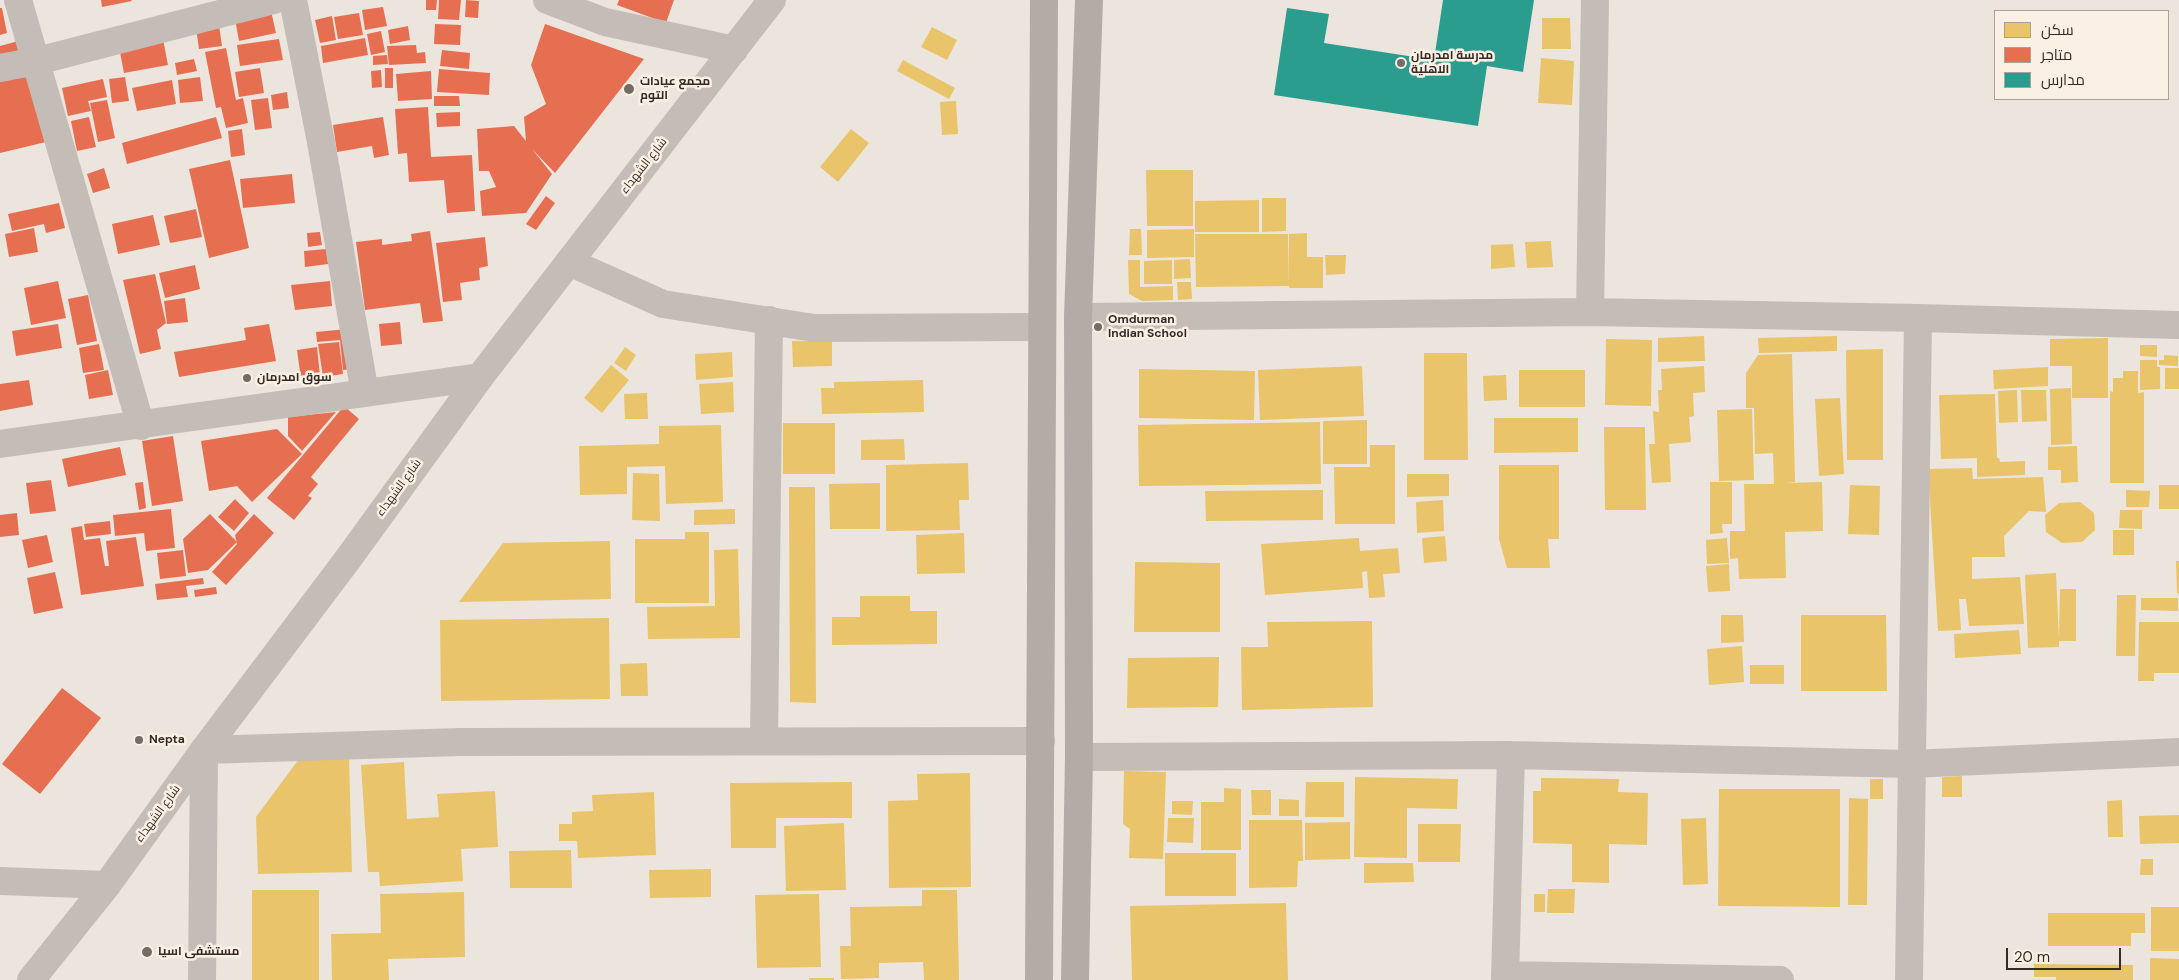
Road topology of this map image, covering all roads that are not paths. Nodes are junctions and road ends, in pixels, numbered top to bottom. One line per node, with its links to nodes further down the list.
1 (18, 0): 11 (street)
2 (274, 0): 9 (street)
3 (292, 0): 21 (street)
4 (547, 0): 10 (street)
5 (772, 0): 10 (street, شارع الشهداء)
6 (1044, 0): 19 (main road)
7 (1089, 0): 15 (main road)
8 (1595, 0): 14 (street)
9 (221, 7): 11 (street)
10 (734, 50): 13 (street, شارع الشهداء)
11 (37, 61): 12 (street); 22 (street)
12 (0, 68)
13 (569, 262): 17 (street); 20 (street, شارع الشهداء)
14 (1590, 312): 15 (street); 16 (street)
15 (1078, 317): 29 (main road)
16 (1918, 318): 18 (street); 30 (street)
17 (769, 320): 19 (street); 24 (street)
18 (2179, 325)
19 (1041, 327): 25 (main road)
20 (480, 377): 21 (street); 26 (street, شارع الشهداء)
21 (365, 393): 22 (street)
22 (142, 426): 23 (street)
23 (0, 444)
24 (764, 740): 25 (street); 26 (street)
25 (1041, 741): 36 (main road)
26 (204, 750): 32 (street, شارع الشهداء); 35 (street)
27 (2179, 752): 30 (street)
28 (1510, 755): 29 (street); 30 (street); 33 (street)
29 (1079, 757): 37 (main road)
30 (1912, 764): 39 (street)
31 (0, 881): 32 (street)
32 (107, 885): 34 (street, شارع الشهداء)
33 (1505, 977): 38 (street)
34 (31, 980)
35 (202, 980)
36 (1039, 980)
37 (1076, 980)
38 (1780, 980)
39 (1909, 980)

